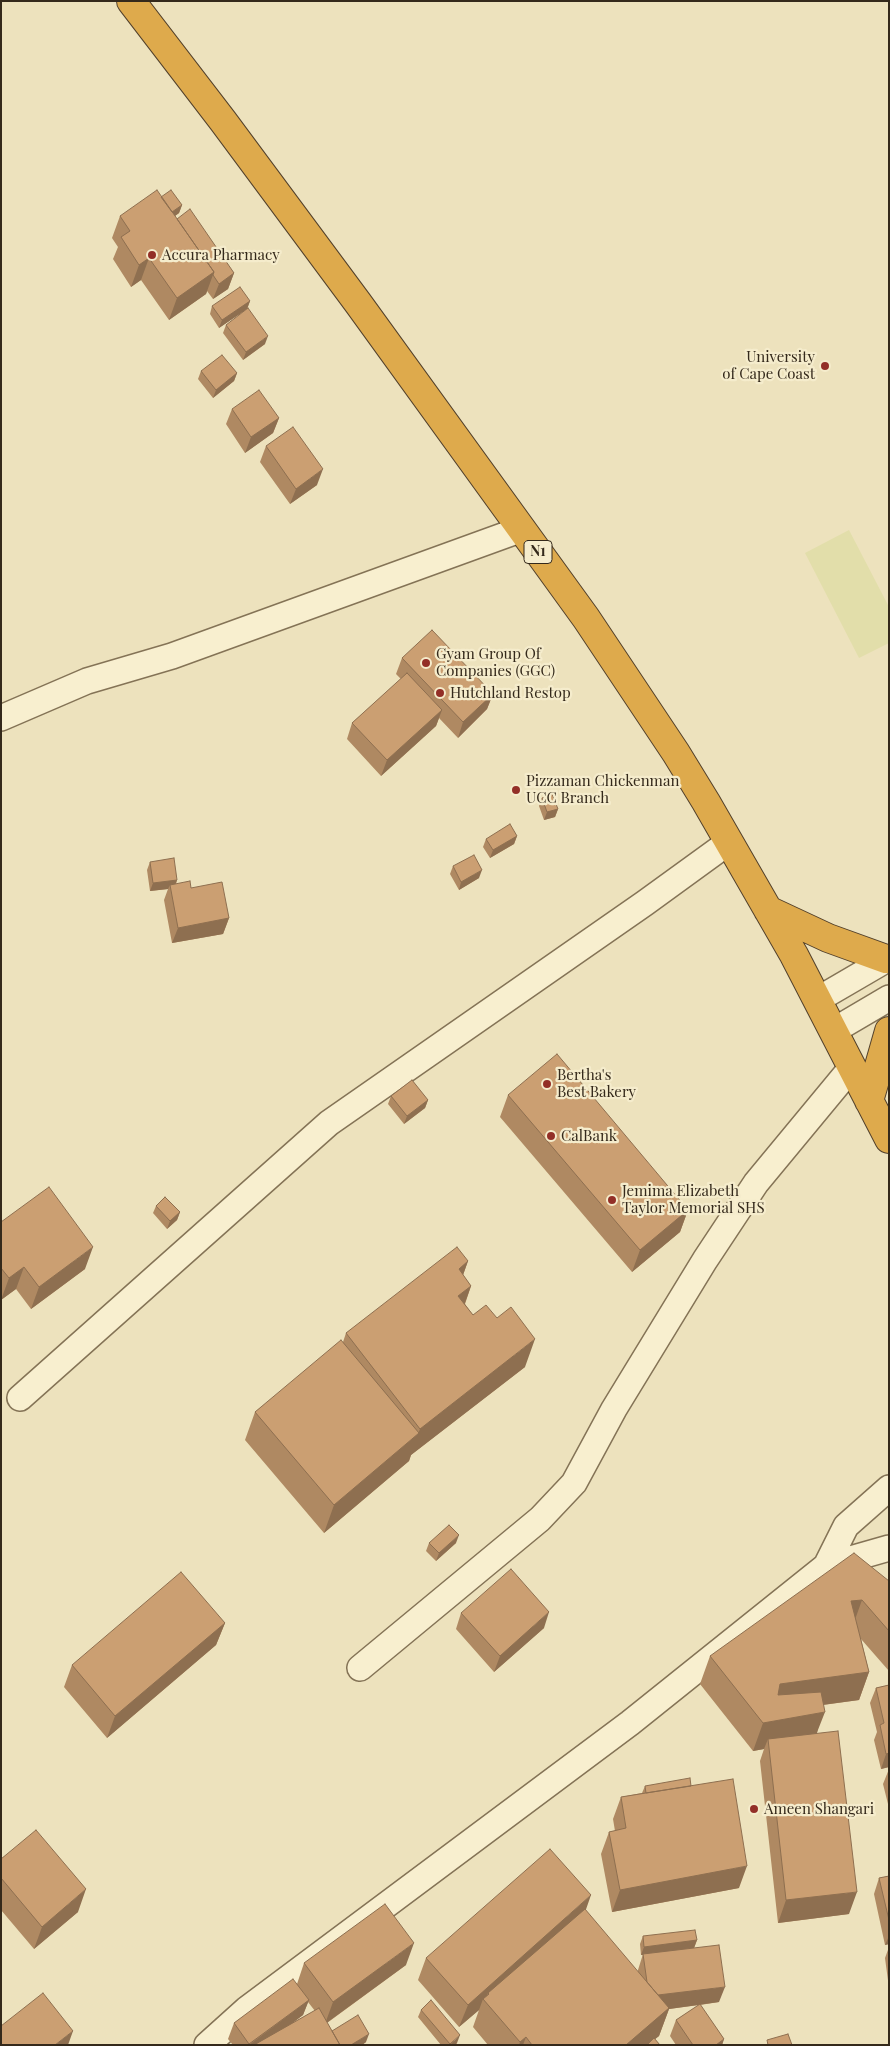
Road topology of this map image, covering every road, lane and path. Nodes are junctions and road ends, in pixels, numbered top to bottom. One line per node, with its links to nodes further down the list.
1 (131, 1): 2 (highway, N1)
2 (522, 529): 3 (street); 4 (highway, N1)
3 (1, 718)
4 (729, 842): 5 (highway, N1); 14 (street)
5 (768, 910): 6 (highway); 8 (highway, N1)
6 (887, 958): 8 (street)
7 (889, 998): 9 (street)
8 (817, 1000): 9 (highway, N1)
9 (833, 1030): 11 (highway, N1)
10 (889, 1031): 12 (highway)
11 (852, 1068): 12 (highway, N1); 18 (street)
12 (869, 1101): 13 (highway, N1)
13 (889, 1139)
14 (20, 1398)
15 (889, 1488): 17 (street)
16 (889, 1548): 17 (street)
17 (826, 1566): 19 (street)
18 (360, 1668)
19 (207, 2045)

